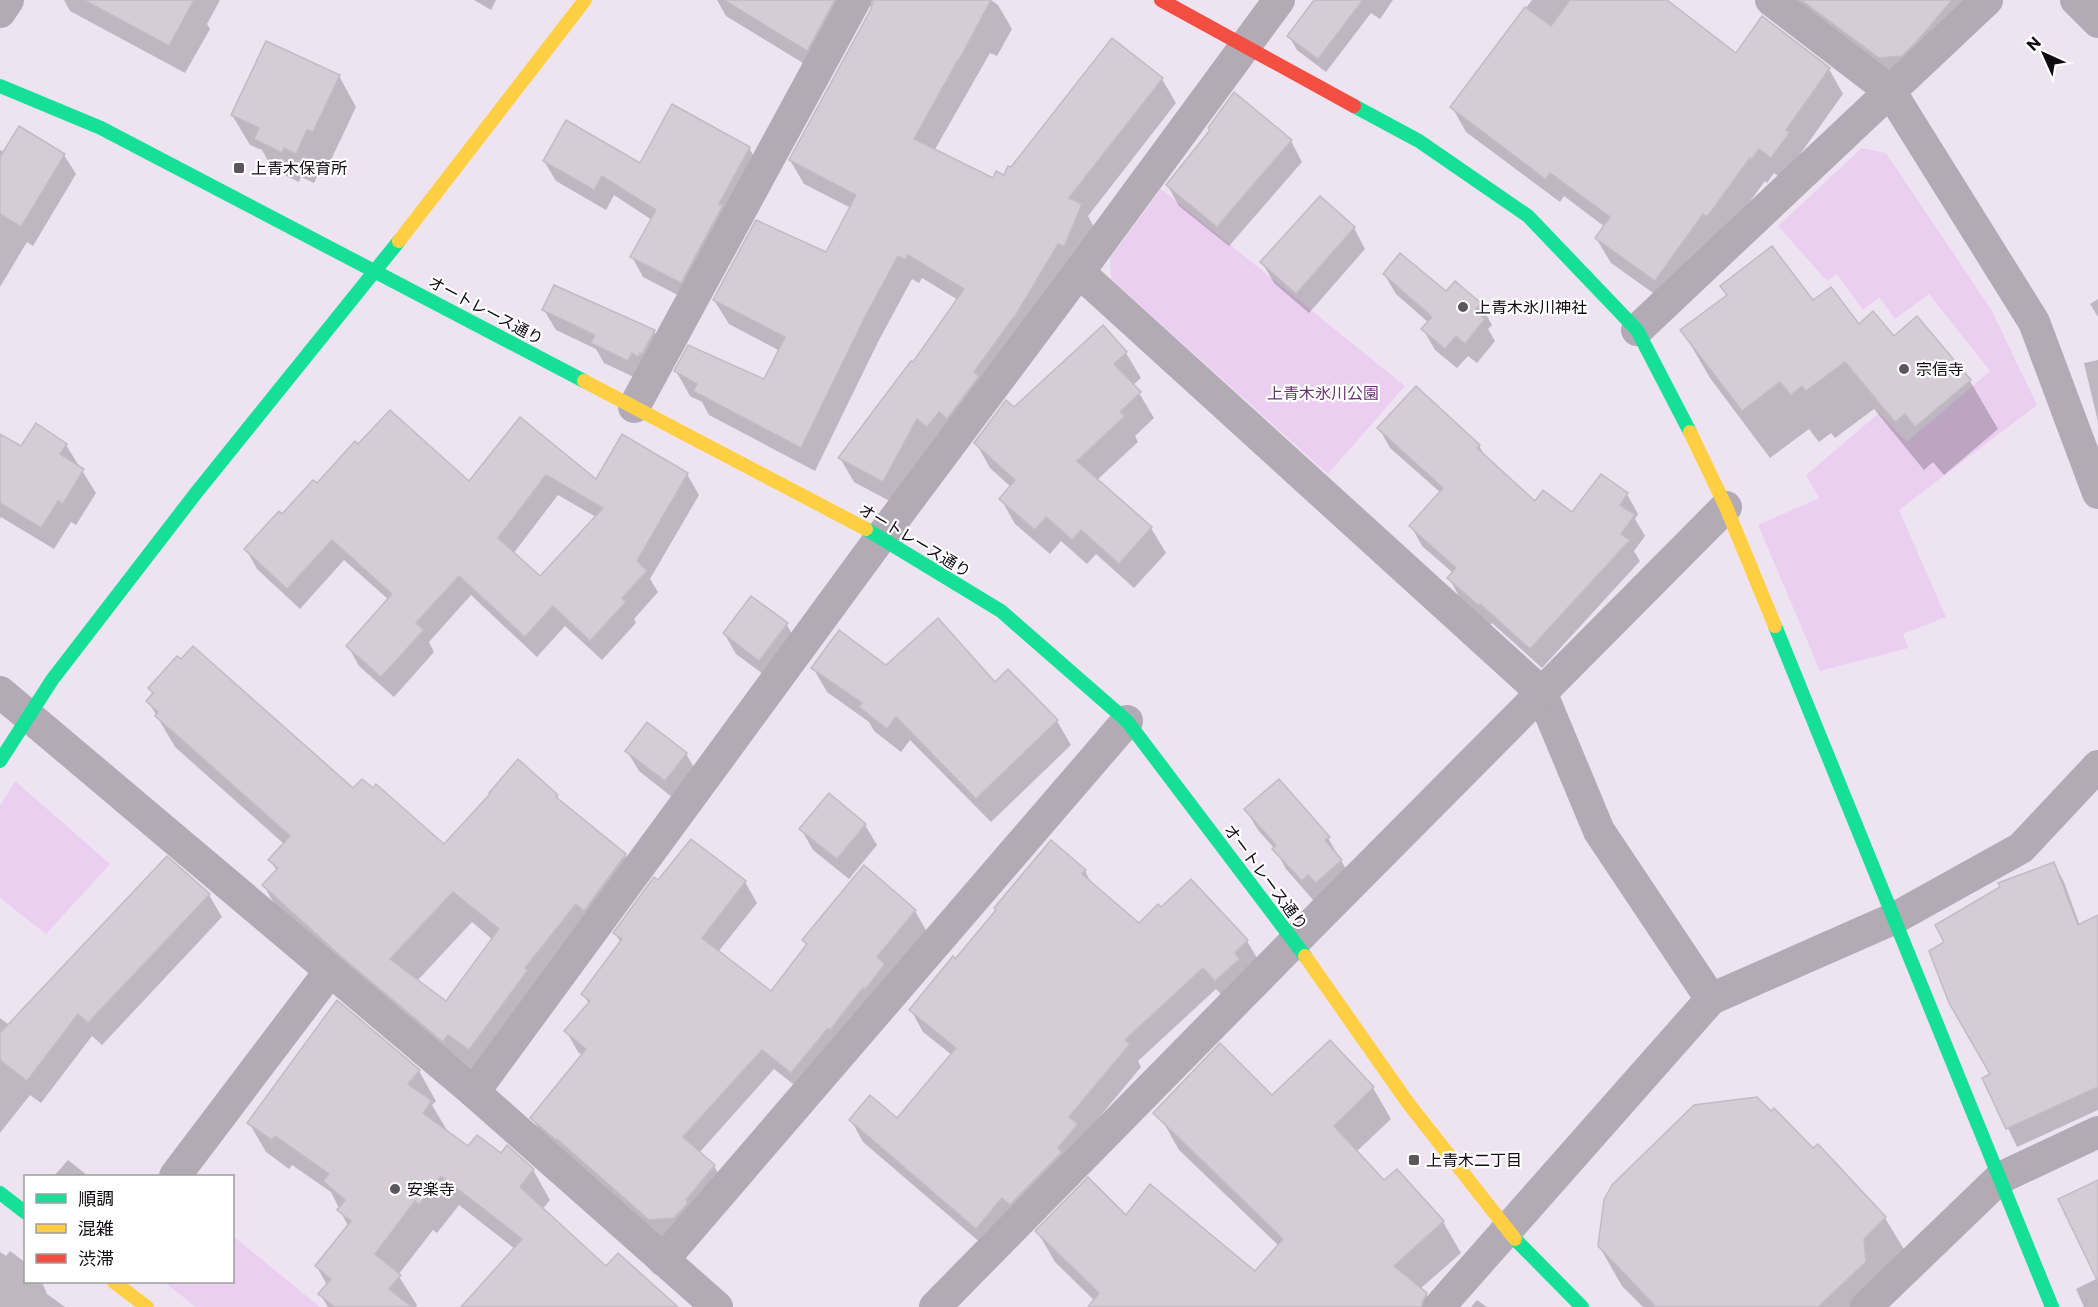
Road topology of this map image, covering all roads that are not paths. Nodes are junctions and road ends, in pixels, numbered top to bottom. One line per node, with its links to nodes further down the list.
1 (8, 0): 9 (street)
2 (585, 0): 14 (street)
3 (855, 0): 17 (street)
4 (1161, 0): 11 (street)
5 (1279, 0): 11 (street)
6 (1771, 0): 13 (street)
7 (1987, 0): 13 (street)
8 (2076, 0): 10 (street)
9 (0, 12)
10 (2098, 22)
11 (1245, 47): 15 (street); 16 (street)
12 (0, 86): 14 (street, オートレース通り)
13 (1890, 91): 16 (street); 18 (street)
14 (376, 271): 17 (street, オートレース通り); 23 (street)
15 (1079, 272): 20 (street); 22 (street)
16 (1637, 330): 19 (street)
17 (634, 407): 20 (street, オートレース通り)
18 (2098, 493)
19 (1726, 507): 22 (street); 27 (street)
20 (881, 537): 24 (street, オートレース通り); 31 (street)
21 (0, 692): 23 (street)
22 (1541, 692): 28 (street); 30 (street)
23 (28, 716): 25 (street); 29 (street)
24 (1127, 721): 28 (street, オートレース通り); 38 (street)
25 (0, 761)
26 (2098, 766): 27 (street)
27 (1895, 918): 30 (street); 34 (street)
28 (1294, 941): 37 (street, オートレース通り); 40 (street)
29 (330, 971): 31 (street); 33 (street)
30 (1711, 999): 37 (street)
31 (474, 1092): 38 (street)
32 (2098, 1132): 34 (street)
33 (176, 1175)
34 (2000, 1178): 45 (street); 46 (street)
35 (0, 1193): 36 (street)
36 (24, 1211)
37 (1506, 1230): 43 (street); 44 (street, オートレース通り)
38 (663, 1260): 42 (street)
39 (117, 1283): 41 (street)
40 (938, 1306)
41 (147, 1307)
42 (717, 1307)
43 (1439, 1307)
44 (1582, 1307)
45 (1866, 1307)
46 (2052, 1307)

